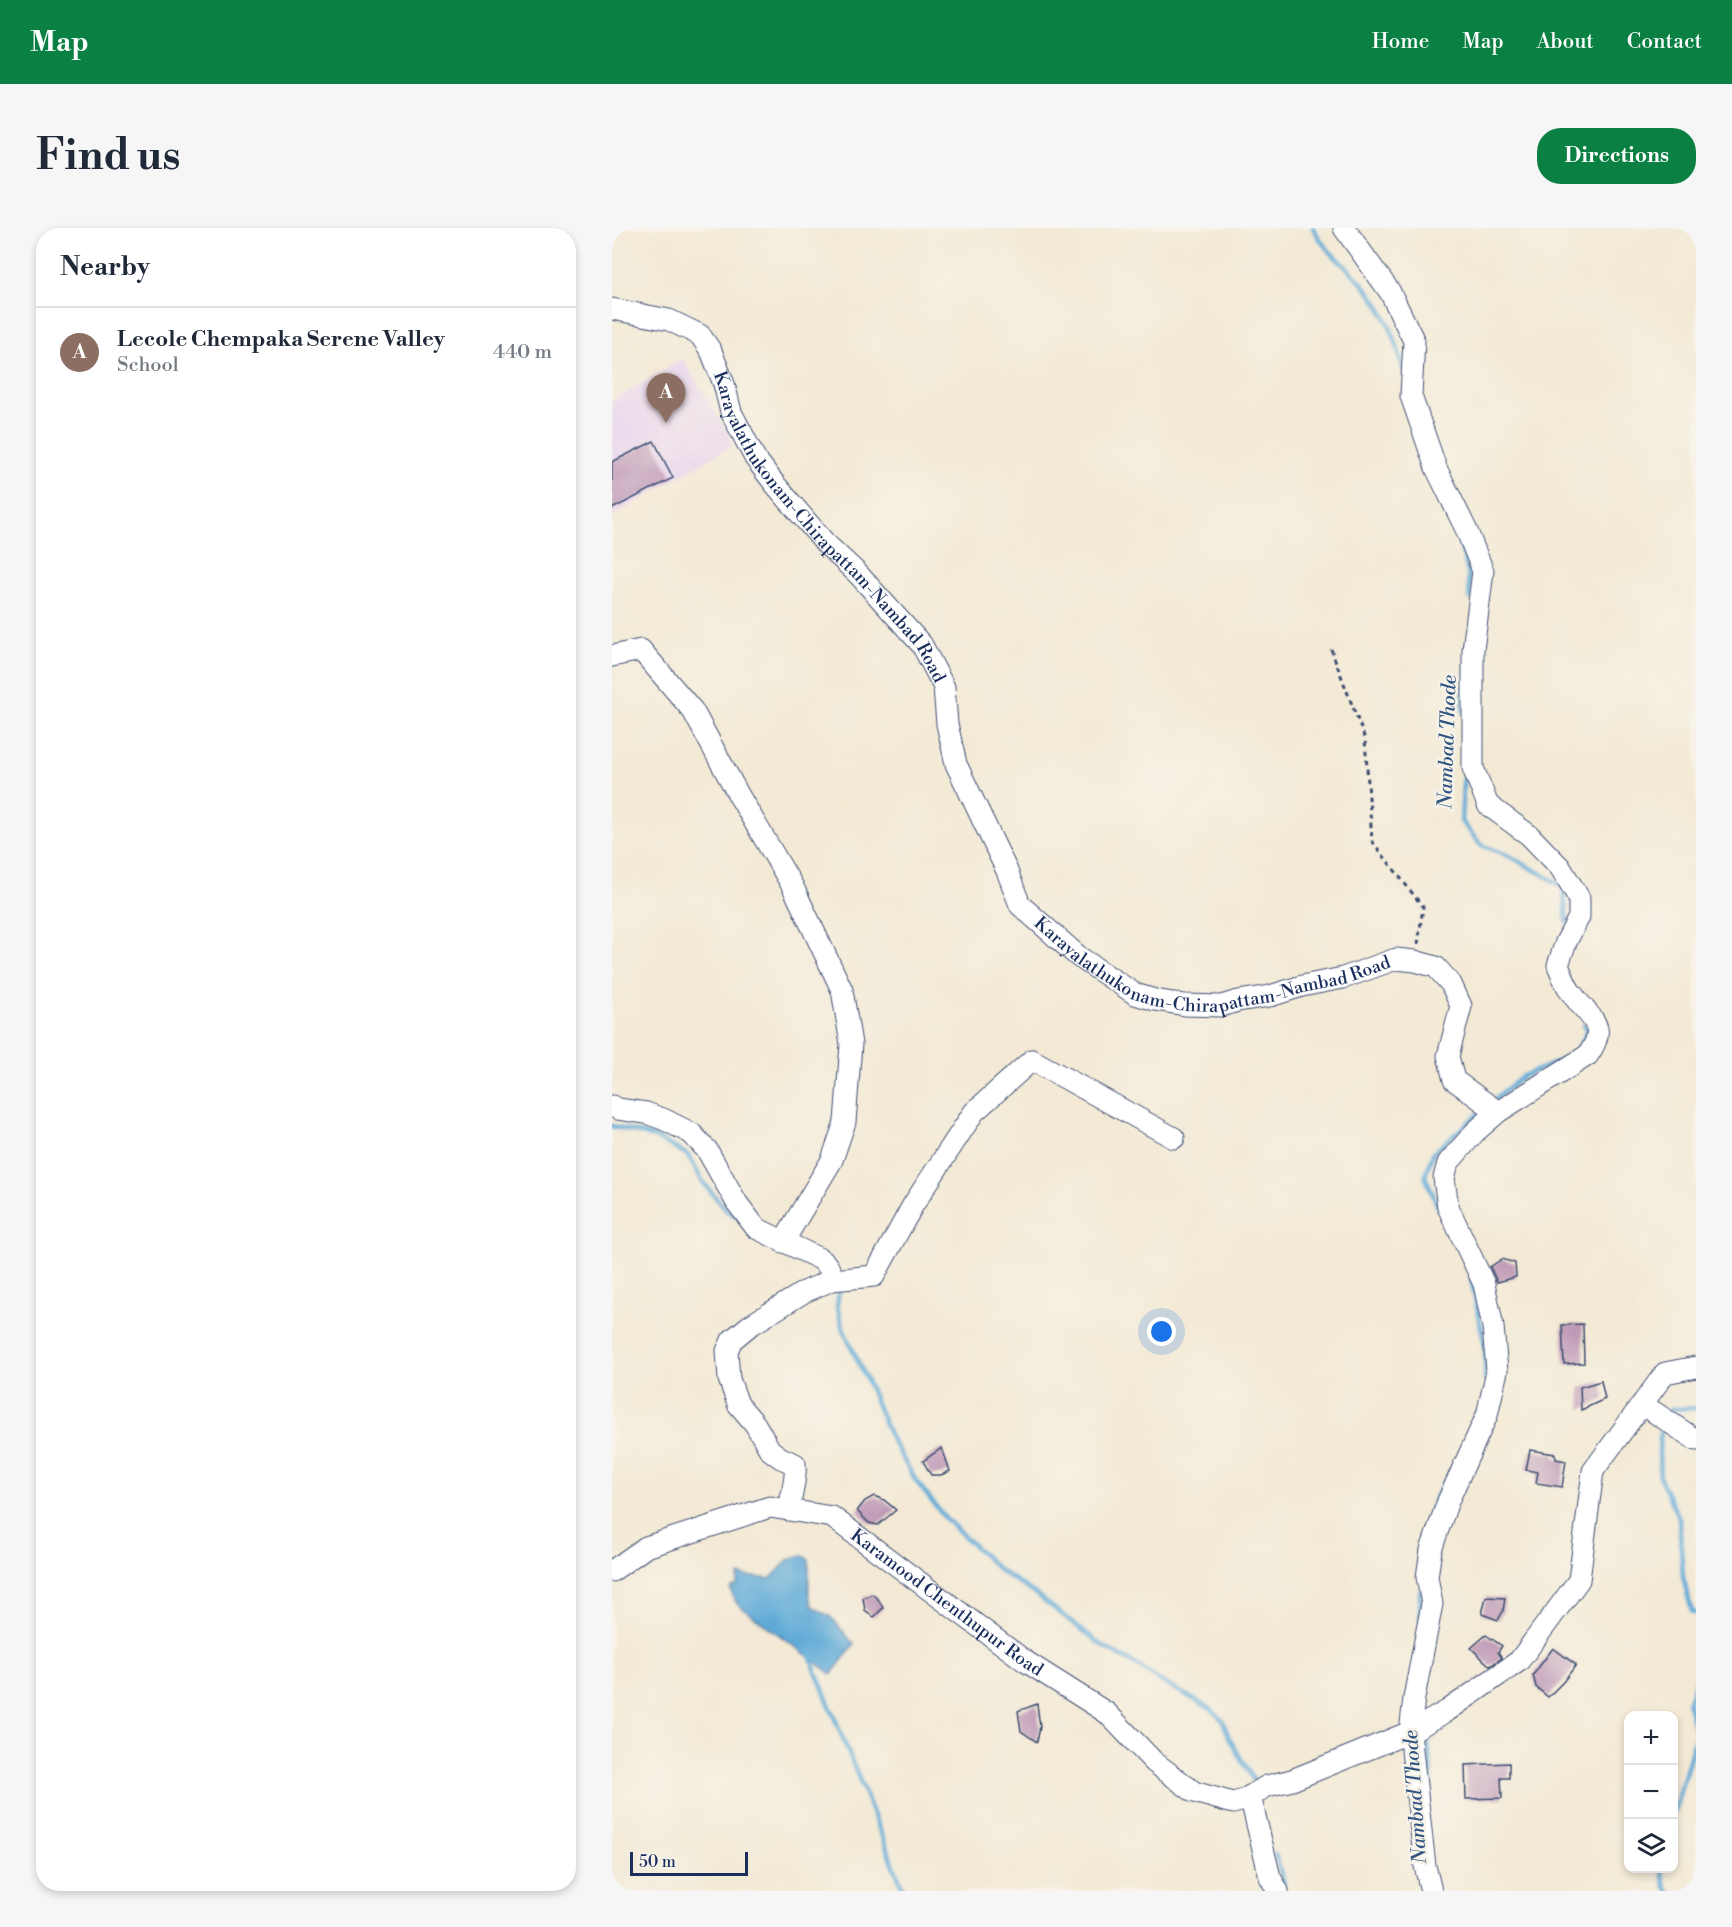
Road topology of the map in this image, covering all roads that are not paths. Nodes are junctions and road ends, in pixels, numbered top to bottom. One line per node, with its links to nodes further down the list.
1 (1344, 228): 5 (street)
2 (612, 309): 5 (street, Karayalathukonam-Chirapattam-Nambad Road)
3 (612, 657): 7 (street)
4 (612, 1106): 7 (street)
5 (1498, 1112): 14 (street)
6 (1174, 1138): 8 (street)
7 (783, 1242): 8 (street)
8 (824, 1284): 12 (street)
9 (1696, 1367): 10 (street, Karamood Chenthupur Road)
10 (1642, 1404): 11 (street); 14 (street, Karamood Chenthupur Road)
11 (1696, 1440)
12 (789, 1510): 13 (street, Karamood Chenthupur Road); 15 (street, Karamood Chenthupur Road)
13 (612, 1571)
14 (1414, 1729): 15 (street, Karamood Chenthupur Road); 17 (street)
15 (1256, 1793): 16 (street)
16 (1278, 1891)
17 (1431, 1891)

